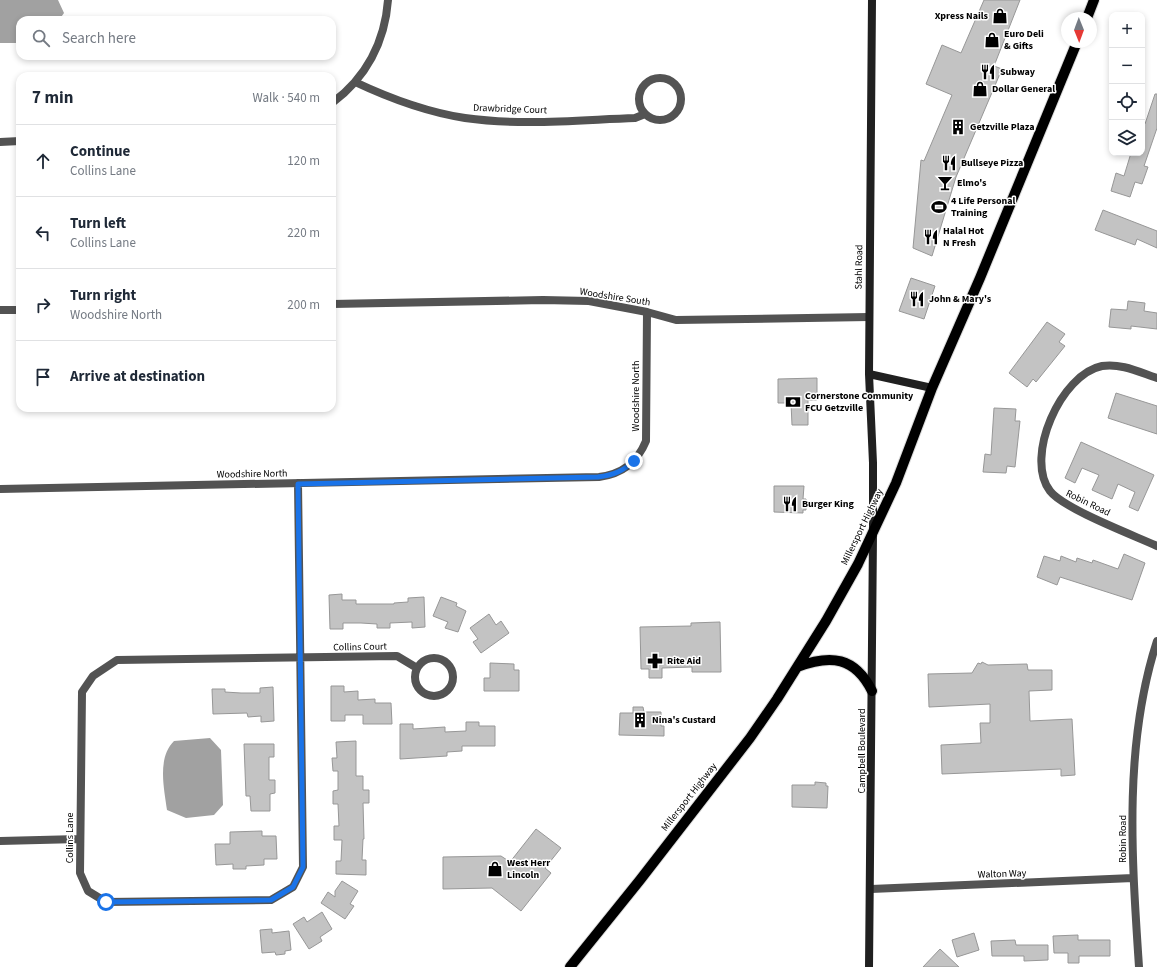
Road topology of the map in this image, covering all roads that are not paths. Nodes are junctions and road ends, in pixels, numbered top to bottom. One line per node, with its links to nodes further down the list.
1 (388, 0): 6 (street)
2 (872, 0): 15 (street, Stahl Road)
3 (1094, 0): 4 (main road)
4 (1089, 12)
5 (1075, 48): 18 (main road, Millersport Highway)
6 (355, 82): 7 (street); 8 (street, Drawbridge Court)
7 (336, 99)
8 (645, 114): 8 (street, Drawbridge Court)
9 (16, 141): 10 (street)
10 (0, 142)
11 (336, 304): 14 (street, Woodshire South)
12 (0, 310): 13 (street)
13 (16, 310)
14 (646, 312): 15 (street, Woodshire South); 19 (street, Woodshire North)
15 (869, 317): 16 (street, Stahl Road)
16 (869, 374): 18 (street); 21 (street, Stahl Road)
17 (1157, 378): 22 (street, Robin Road)
18 (932, 388): 21 (main road, Millersport Highway)
19 (298, 484): 20 (street, Woodshire North); 24 (street, Collins Lane)
20 (0, 489)
21 (873, 534): 25 (main road, Millersport Highway); 27 (street, Campbell Boulevard)
22 (1157, 546)
23 (1157, 642): 30 (street, Robin Road)
24 (300, 658): 26 (street, Collins Court); 28 (street, Collins Lane); 28 (street, Collins Lane)
25 (797, 667): 27 (main road); 32 (main road, Millersport Highway)
26 (417, 668): 26 (street)
27 (872, 691): 31 (street, Campbell Boulevard)
28 (79, 839): 29 (street)
29 (0, 841)
30 (1134, 878): 31 (street, Walton Way); 34 (street, Robin Road)
31 (871, 889): 33 (street, Campbell Boulevard)
32 (570, 967)
33 (869, 967)
34 (1139, 967)

